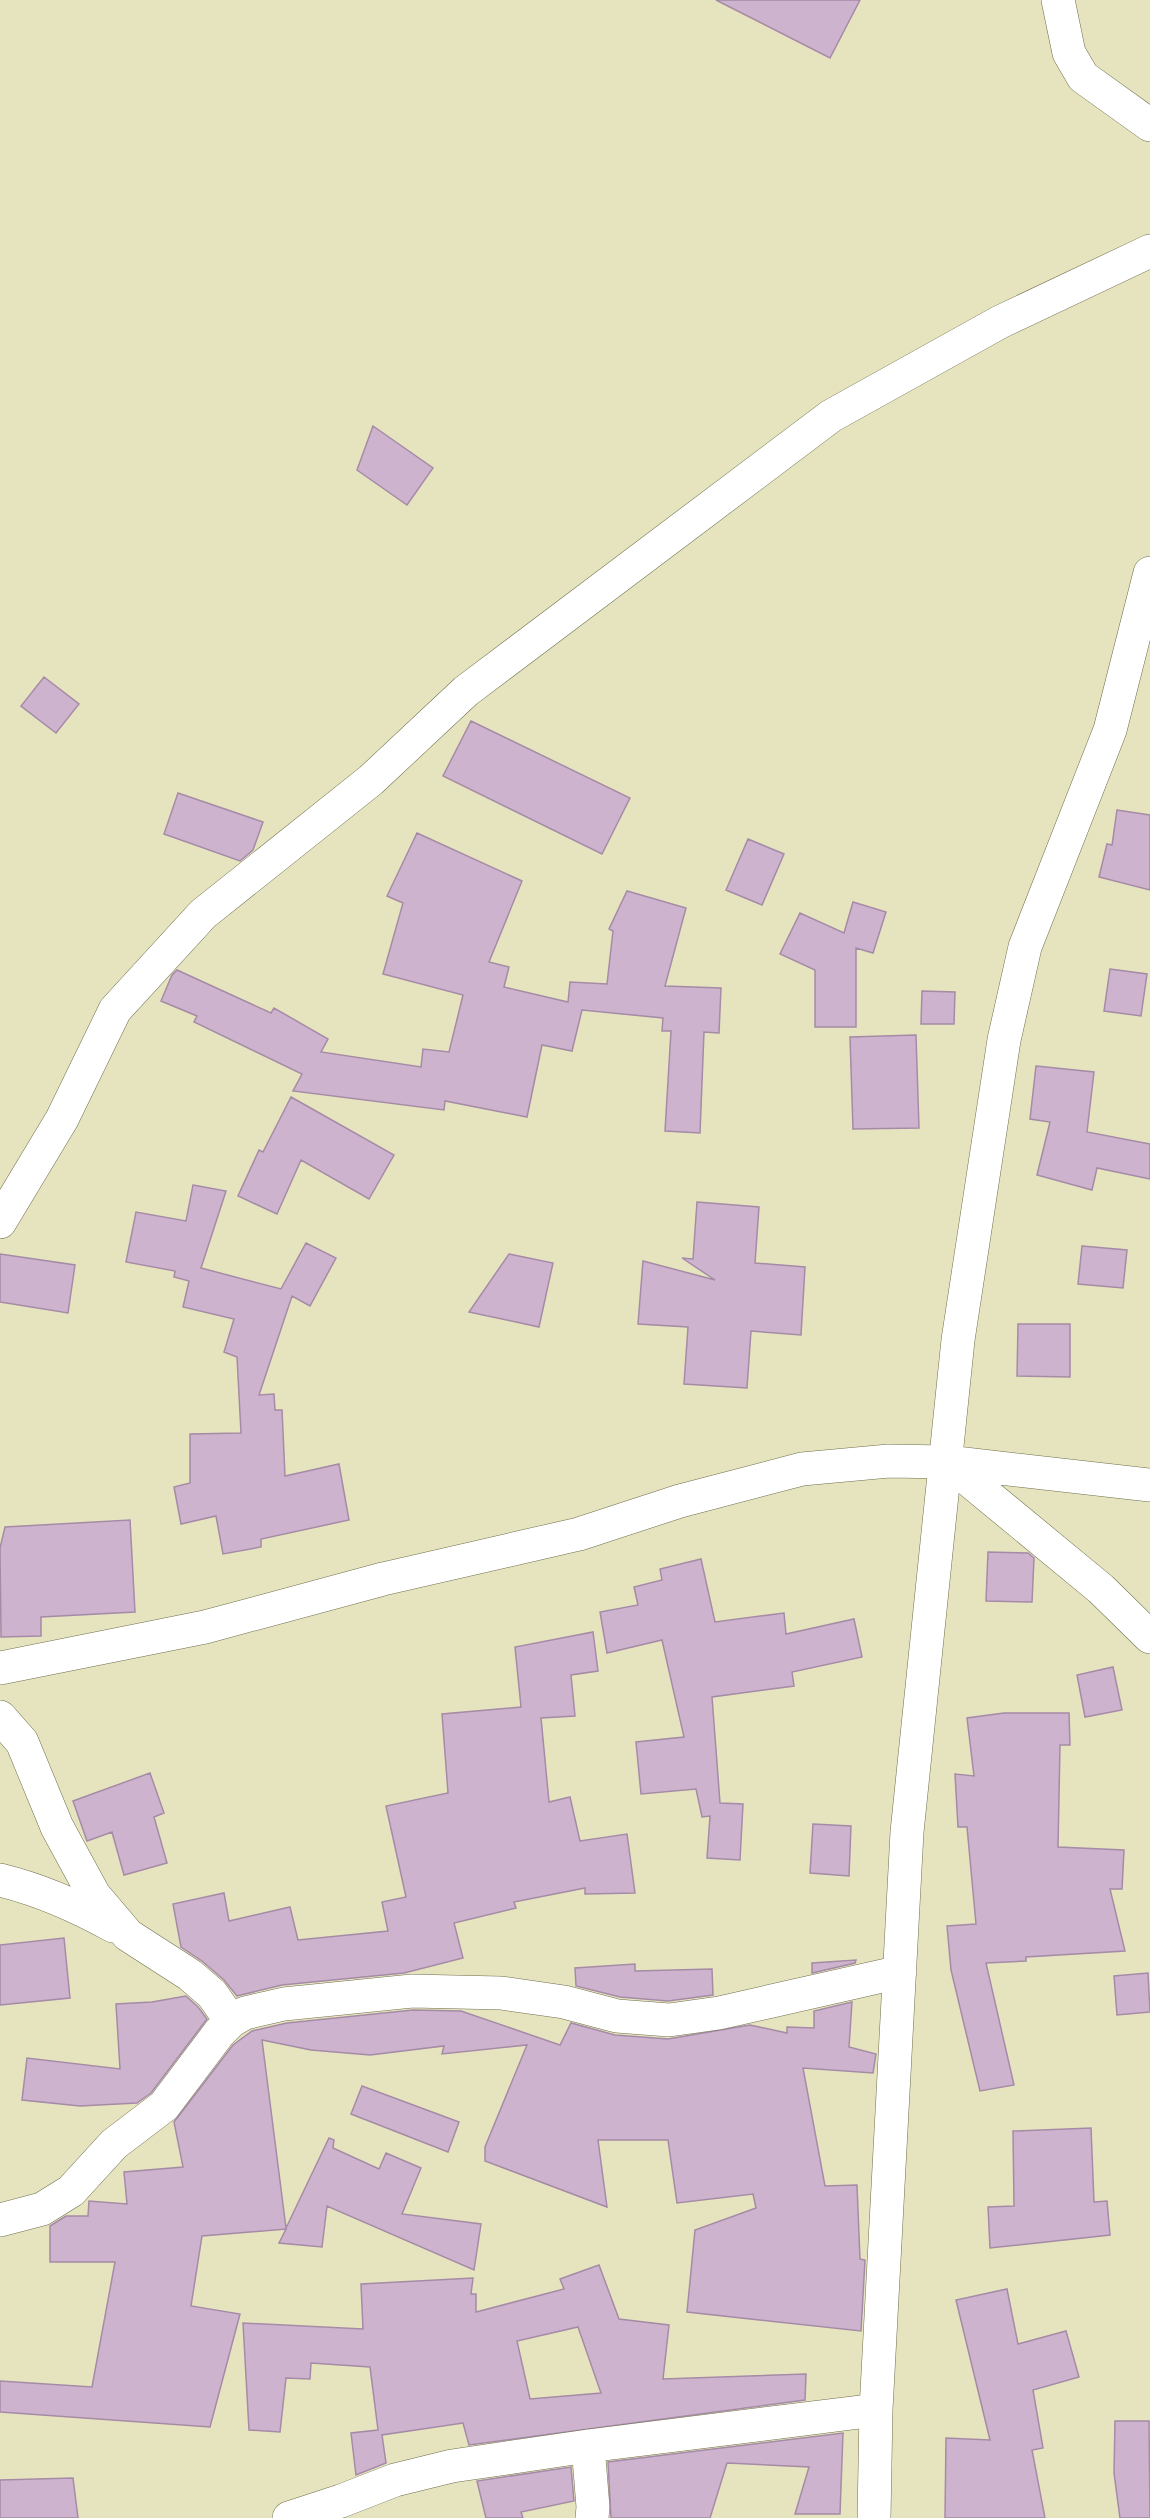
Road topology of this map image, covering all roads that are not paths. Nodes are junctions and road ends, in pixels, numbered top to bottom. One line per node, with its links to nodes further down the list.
1 (1058, 0): 2 (street)
2 (1150, 125)
3 (1150, 251): 6 (street)
4 (1150, 573): 5 (street)
5 (1145, 615): 7 (street)
6 (0, 1222)
7 (947, 1462): 8 (street); 9 (street); 10 (street); 14 (street)
8 (1150, 1485)
9 (1150, 1637)
10 (0, 1668)
11 (0, 1717): 13 (street)
12 (0, 1880): 13 (street)
13 (128, 1935): 15 (street)
14 (900, 1972): 15 (street); 17 (street)
15 (231, 2021): 16 (street)
16 (0, 2220)
17 (876, 2410): 18 (street); 21 (street)
18 (588, 2446): 19 (street); 20 (street)
19 (289, 2518)
20 (591, 2518)
21 (874, 2518)

